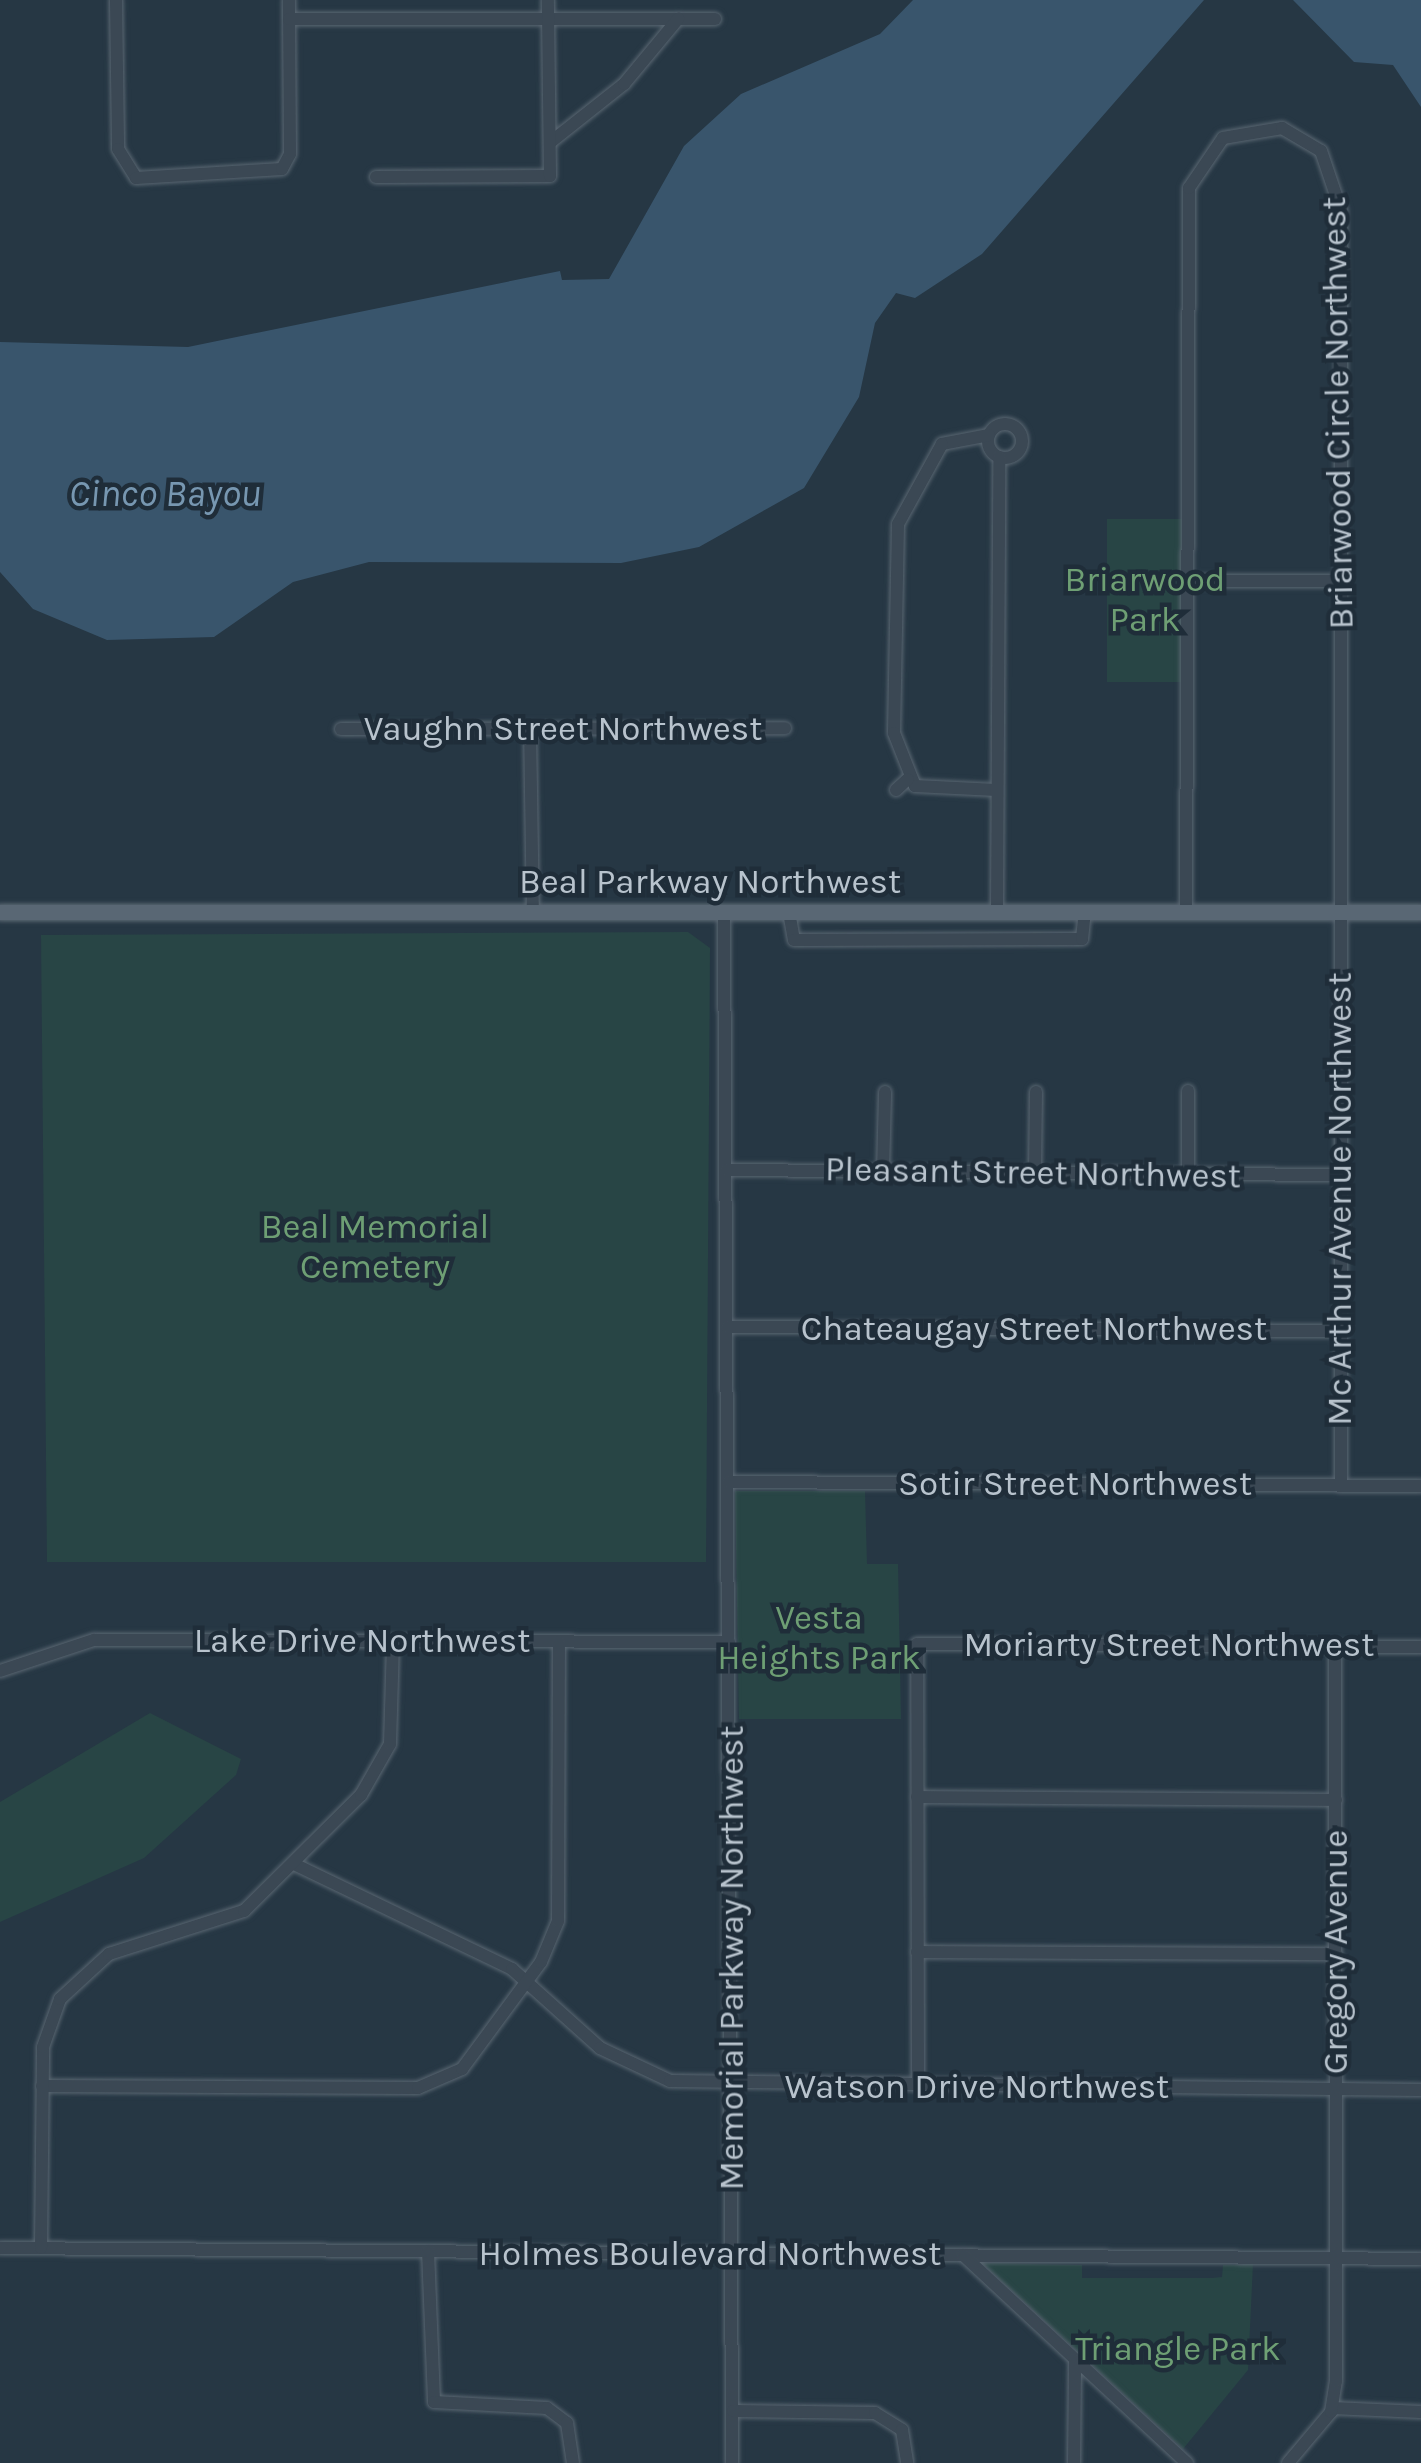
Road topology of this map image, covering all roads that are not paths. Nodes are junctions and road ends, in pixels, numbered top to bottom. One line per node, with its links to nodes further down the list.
1 (116, 0): 4 (street)
2 (289, 0): 4 (street)
3 (548, 0): 5 (street)
4 (289, 19): 5 (street)
5 (548, 19): 6 (street); 8 (street)
6 (678, 19): 7 (street); 8 (street)
7 (715, 19)
8 (552, 142): 9 (street)
9 (376, 176)
10 (989, 434): 11 (street); 11 (street); 17 (street)
11 (999, 457): 19 (street)
12 (1186, 581): 13 (street); 13 (street, Briarwood Circle Northwest); 26 (street, Briarwood Circle Northwest)
13 (1340, 581): 27 (street, Briarwood Circle Northwest)
14 (530, 728): 15 (street, Vaughn Street Northwest); 16 (street, Vaughn Street Northwest); 21 (street)
15 (784, 728)
16 (341, 729)
17 (908, 780): 18 (street); 19 (street)
18 (896, 790)
19 (996, 790): 24 (street)
20 (0, 912): 21 (main road, Beal Parkway Northwest)
21 (533, 912): 22 (main road, Beal Parkway Northwest)
22 (724, 912): 23 (main road, Beal Parkway Northwest); 32 (street, Memorial Parkway Northwest)
23 (789, 912): 24 (main road, Beal Parkway Northwest); 25 (street)
24 (997, 912): 25 (main road, Beal Parkway Northwest)
25 (1085, 912): 26 (main road, Beal Parkway Northwest)
26 (1186, 912): 27 (main road, Beal Parkway Northwest)
27 (1340, 912): 28 (main road, Beal Parkway Northwest); 36 (street, Mc Arthur Avenue Northwest)
28 (1421, 912)
29 (1188, 1091): 35 (street)
30 (884, 1092): 33 (street)
31 (1036, 1092): 34 (street)
32 (726, 1170): 33 (street, Pleasant Street Northwest); 37 (street, Memorial Parkway Northwest)
33 (883, 1171): 34 (street, Pleasant Street Northwest)
34 (1036, 1173): 35 (street, Pleasant Street Northwest)
35 (1188, 1174): 36 (street, Pleasant Street Northwest)
36 (1340, 1175): 38 (street, Mc Arthur Avenue Northwest)
37 (727, 1327): 38 (street, Chateaugay Street Northwest); 39 (street, Memorial Parkway Northwest)
38 (1341, 1331): 40 (street, Mc Arthur Avenue Northwest)
39 (728, 1482): 40 (street, Sotir Street Northwest); 44 (street, Memorial Parkway Northwest)
40 (1342, 1486): 41 (street, Sotir Street Northwest)
41 (1421, 1486)
42 (394, 1641): 43 (street, Lake Drive Northwest); 47 (street, Lake Drive Northwest); 50 (street)
43 (559, 1642): 44 (street, Lake Drive Northwest); 53 (street)
44 (730, 1642): 54 (street, Memorial Parkway Northwest)
45 (1336, 1646): 46 (street, Moriarty Street Northwest); 48 (street, Moriarty Street Northwest); 49 (street, Gregory Avenue)
46 (1421, 1647)
47 (0, 1671)
48 (916, 1797): 49 (street); 51 (street)
49 (1336, 1800): 52 (street, Gregory Avenue)
50 (296, 1865): 53 (street, Watson Drive Northwest); 55 (street)
51 (917, 1952): 52 (street); 56 (street)
52 (1336, 1954): 57 (street, Gregory Avenue)
53 (526, 1984): 54 (street, Watson Drive Northwest); 55 (street)
54 (733, 2084): 56 (street, Watson Drive Northwest); 62 (street, Memorial Parkway Northwest)
55 (42, 2086): 60 (street)
56 (918, 2086): 57 (street, Watson Drive Northwest)
57 (1336, 2090): 58 (street, Watson Drive Northwest); 64 (street, Gregory Avenue)
58 (1421, 2090)
59 (0, 2248): 60 (street, Holmes Boulevard Northwest)
60 (41, 2248): 61 (street, Holmes Boulevard Northwest)
61 (428, 2252): 62 (street, Holmes Boulevard Northwest); 70 (street)
62 (734, 2254): 63 (street, Holmes Boulevard Northwest); 68 (street, Memorial Parkway Northwest)
63 (963, 2256): 64 (street, Holmes Boulevard Northwest); 66 (street)
64 (1337, 2258): 65 (street, Holmes Boulevard Northwest); 67 (street, Gregory Avenue)
65 (1421, 2259)
66 (1075, 2360): 73 (street); 74 (street)
67 (1332, 2408): 69 (street); 75 (street)
68 (733, 2411): 71 (street, Memorial Parkway Northwest); 72 (street)
69 (1421, 2412)
70 (573, 2463)
71 (732, 2463)
72 (907, 2463)
73 (1074, 2463)
74 (1187, 2463)
75 (1288, 2463)

